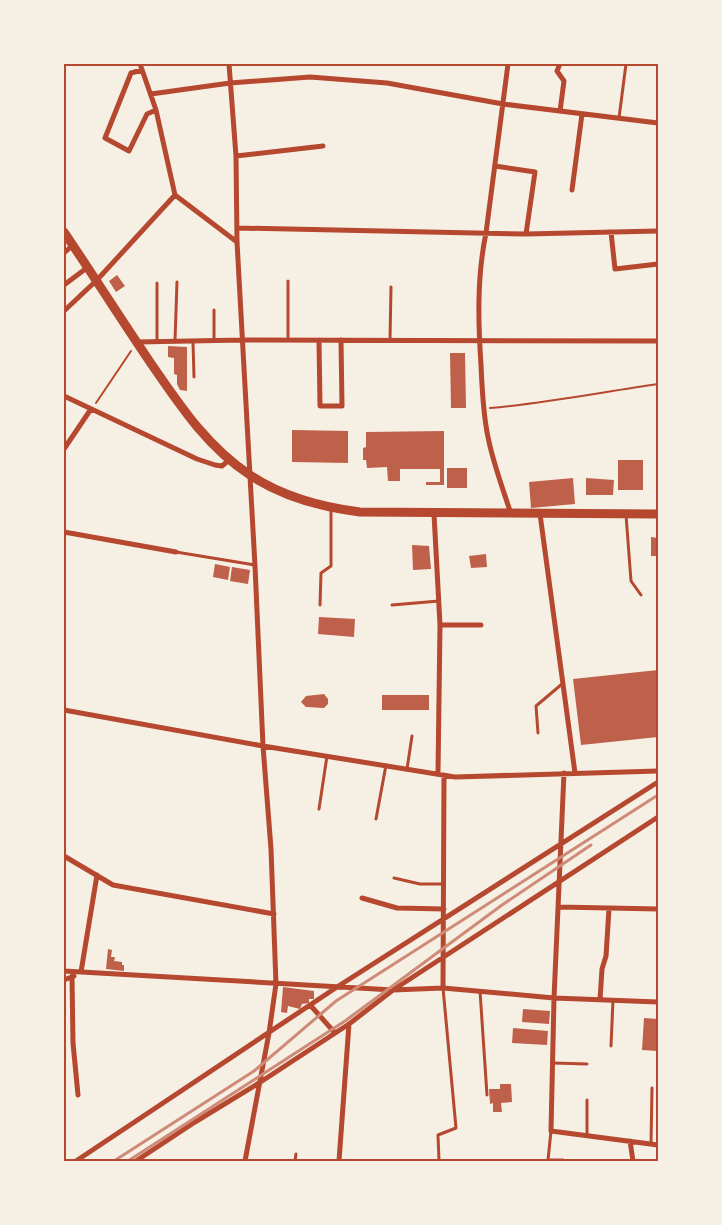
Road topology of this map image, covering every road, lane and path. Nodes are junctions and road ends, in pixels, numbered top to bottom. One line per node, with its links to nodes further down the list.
1 (229, 64): 6 (street)
2 (508, 64): 8 (street)
3 (560, 64): 10 (street)
4 (626, 64): 12 (lane)
5 (141, 67): 7 (street); 9 (street)
6 (230, 83): 7 (street); 8 (street); 15 (street)
7 (151, 94): 9 (street)
8 (503, 104): 10 (street); 16 (street)
9 (156, 110): 18 (street)
10 (560, 111): 11 (street)
11 (582, 114): 12 (street); 17 (street)
12 (619, 118): 13 (street)
13 (658, 123)
14 (323, 146): 15 (street)
15 (236, 156): 19 (street)
16 (495, 166): 22 (street); 24 (street)
17 (572, 190)
18 (175, 195): 25 (street); 30 (street)
19 (237, 228): 22 (street); 25 (street)
20 (658, 231): 23 (street)
21 (64, 232): 26 (main road)
22 (486, 232): 24 (street); 45 (street)
23 (611, 232): 24 (street); 28 (street)
24 (526, 234)
25 (237, 242): 38 (street)
26 (73, 246): 27 (street); 29 (main road)
27 (64, 253)
28 (658, 264)
29 (88, 267): 30 (main road); 34 (street)
30 (97, 280): 37 (street); 46 (main road)
31 (288, 281): 39 (lane)
32 (177, 282): 48 (lane)
33 (157, 283): 47 (lane)
34 (64, 285)
35 (391, 287): 44 (lane)
36 (214, 310): 43 (lane)
37 (64, 311)
38 (243, 340): 39 (street); 43 (street); 57 (street)
39 (288, 340): 40 (street)
40 (319, 340): 41 (street); 41 (street)
41 (341, 340): 44 (street)
42 (658, 340): 45 (street)
43 (214, 341): 49 (street)
44 (390, 341): 45 (street)
45 (479, 341): 54 (street)
46 (137, 342): 47 (street); 53 (path); 56 (main road)
47 (157, 342): 48 (street)
48 (175, 342): 49 (street)
49 (193, 342): 50 (lane)
50 (194, 377)
51 (658, 384): 54 (path)
52 (64, 396): 53 (street)
53 (91, 409): 55 (street); 56 (street)
54 (483, 409): 60 (street)
55 (64, 449)
56 (229, 460): 57 (main road)
57 (250, 476): 58 (main road); 66 (street)
58 (331, 508): 59 (main road); 69 (lane)
59 (434, 514): 60 (main road); 68 (street)
60 (510, 514): 61 (main road)
61 (540, 514): 62 (main road); 73 (street)
62 (626, 514): 63 (main road); 67 (lane)
63 (658, 514)
64 (64, 532): 65 (street)
65 (176, 552): 66 (lane)
66 (255, 566): 77 (street)
67 (641, 595)
68 (440, 601): 70 (lane); 71 (street)
69 (320, 605)
70 (392, 605)
71 (440, 625): 72 (street); 82 (street)
72 (481, 625)
73 (563, 684): 75 (lane); 84 (street)
74 (64, 710): 77 (street)
75 (538, 733)
76 (412, 736): 80 (lane)
77 (264, 746): 78 (street); 101 (street)
78 (328, 756): 79 (street); 87 (lane)
79 (386, 764): 80 (street); 89 (lane)
80 (407, 769): 82 (street)
81 (658, 771): 84 (street)
82 (438, 773): 85 (street)
83 (564, 773): 84 (street); 85 (street); 90 (street)
84 (575, 773)
85 (444, 775): 95 (street)
86 (658, 782): 90 (street)
87 (319, 809)
88 (658, 816): 94 (street)
89 (376, 819)
90 (562, 844): 94 (street); 102 (street)
91 (64, 856): 92 (street)
92 (97, 876): 101 (street); 105 (street)
93 (394, 878): 95 (lane)
94 (560, 880): 97 (street); 103 (street)
95 (444, 884): 99 (street)
96 (362, 898): 99 (street)
97 (559, 907): 98 (street); 113 (street)
98 (609, 908): 100 (street); 114 (street)
99 (444, 909): 102 (street)
100 (658, 909)
101 (274, 914): 108 (street)
102 (444, 918): 103 (street); 109 (street)
103 (442, 957): 110 (street); 111 (street)
104 (64, 971): 105 (street)
105 (81, 972): 106 (street); 108 (street)
106 (72, 976): 107 (street); 126 (street)
107 (64, 980)
108 (276, 984): 109 (street); 119 (street)
109 (337, 987): 111 (street); 117 (street)
110 (443, 988): 111 (street); 112 (street); 141 (lane)
111 (393, 990): 118 (street)
112 (480, 991): 113 (street); 127 (lane)
113 (554, 998): 114 (street); 122 (street)
114 (600, 1000): 115 (street)
115 (614, 1000): 116 (street); 121 (lane)
116 (658, 1002)
117 (311, 1006): 119 (street); 120 (street)
118 (349, 1024): 120 (street); 140 (street)
119 (269, 1033): 124 (street); 136 (street)
120 (336, 1033): 124 (street)
121 (611, 1046)
122 (552, 1063): 123 (lane); 129 (street)
123 (587, 1064)
124 (259, 1084): 137 (street); 138 (street)
125 (652, 1088): 132 (lane)
126 (78, 1094)
127 (487, 1095)
128 (587, 1100): 130 (lane)
129 (551, 1131): 130 (street); 135 (lane)
130 (587, 1136): 131 (street)
131 (630, 1141): 132 (street); 142 (street)
132 (651, 1144): 133 (street)
133 (658, 1145)
134 (296, 1154): 139 (lane)
135 (563, 1160)
136 (76, 1161)
137 (136, 1161)
138 (245, 1161)
139 (295, 1161)
140 (339, 1161)
141 (439, 1161)
142 (632, 1161)

